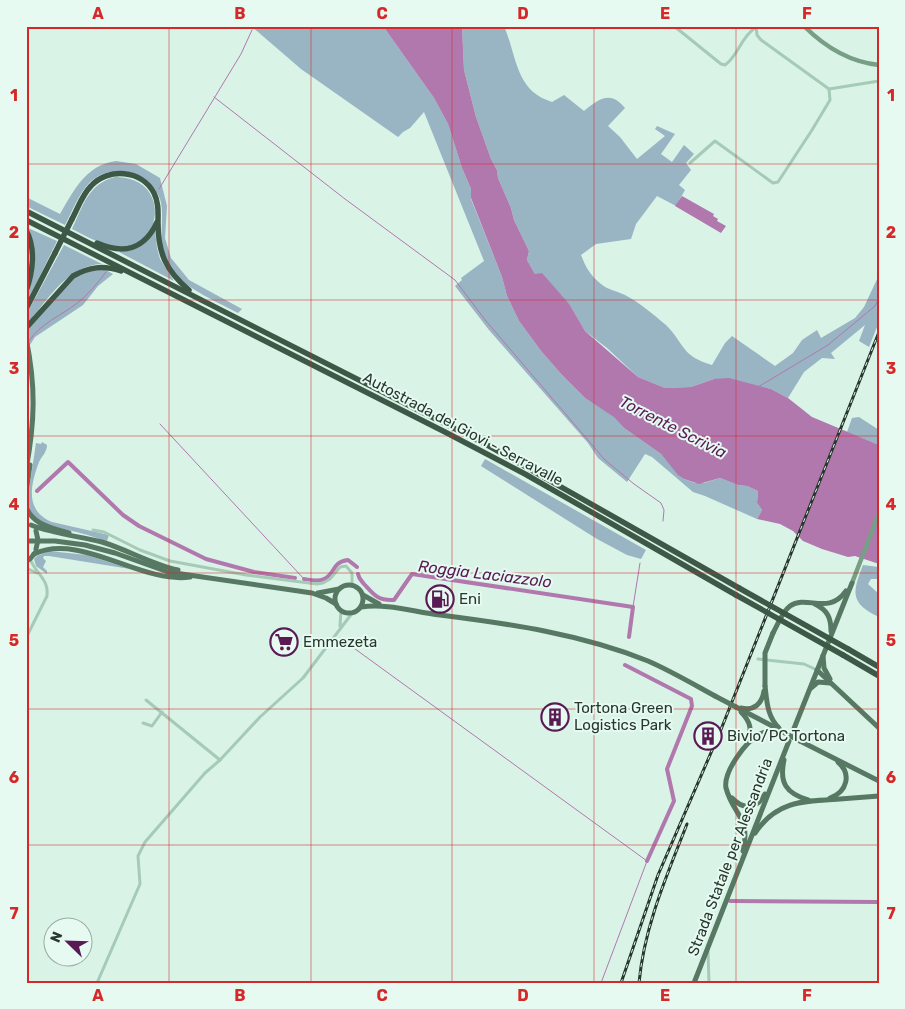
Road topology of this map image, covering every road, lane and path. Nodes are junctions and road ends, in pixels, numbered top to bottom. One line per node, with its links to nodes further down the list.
1 (674, 26): 3 (street)
2 (804, 26): 4 (main road)
3 (756, 27): 6 (street)
4 (879, 65)
5 (879, 81): 6 (street)
6 (829, 89): 7 (street)
7 (690, 163)
8 (26, 211): 11 (highway, Autostrada dei Giovi - Serravalle)
9 (26, 220): 13 (highway, Autostrada dei Giovi - Serravalle)
10 (158, 220): 11 (highway); 15 (highway); 16 (highway, bridge)
11 (52, 224): 15 (highway, Autostrada dei Giovi - Serravalle)
12 (26, 230): 14 (highway)
13 (145, 280): 17 (highway); 50 (highway, Autostrada dei Giovi - Serravalle, bridge)
14 (26, 292)
15 (198, 298): 48 (highway, Autostrada dei Giovi - Serravalle, bridge)
16 (26, 309)
17 (26, 328)
18 (26, 338): 19 (main road)
19 (33, 430): 20 (main road); 21 (main road)
20 (26, 470)
21 (26, 493)
22 (26, 506): 26 (main road)
23 (879, 513): 32 (main road)
24 (28, 523): 26 (main road); 28 (main road, bridge)
25 (93, 530): 33 (street)
26 (91, 540): 31 (main road)
27 (26, 541): 31 (main road)
28 (32, 556): 30 (street); 31 (main road)
29 (26, 568): 30 (street)
30 (40, 575): 45 (street)
31 (198, 576): 35 (main road)
32 (852, 583): 38 (main road); 44 (main road)
33 (352, 585): 34 (main road); 36 (main road)
34 (340, 589): 35 (main road); 37 (main road)
35 (312, 593): 37 (main road)
36 (363, 595): 39 (main road); 40 (main road)
37 (336, 604): 41 (main road)
38 (814, 604): 44 (main road); 52 (main road, bridge)
39 (384, 606): 40 (main road); 55 (main road, bridge)
40 (361, 607): 42 (main road)
41 (341, 610): 42 (main road); 43 (street)
42 (353, 612): 43 (street)
43 (340, 629): 65 (street)
44 (830, 636): 46 (main road)
45 (26, 638)
46 (823, 654): 49 (main road); 51 (main road)
47 (758, 659): 49 (street)
48 (879, 667)
49 (817, 670): 51 (main road); 53 (main road)
50 (879, 676)
51 (832, 684): 53 (main road); 58 (main road)
52 (765, 686): 55 (main road); 60 (main road)
53 (808, 691): 59 (main road)
54 (146, 700): 56 (street)
55 (736, 707): 60 (main road); 62 (main road)
56 (162, 712): 57 (street); 65 (street)
57 (143, 723)
58 (879, 729)
59 (793, 731)
60 (783, 732): 62 (main road); 64 (main road, bridge)
61 (789, 741): 63 (main road, Strada Statale per Alessandria)
62 (748, 743): 68 (main road)
63 (786, 748): 66 (main road, Strada Statale per Alessandria); 71 (main road)
64 (825, 753): 67 (main road); 70 (main road)
65 (220, 760): 75 (street)
66 (774, 777): 68 (main road); 72 (main road, Strada Statale per Alessandria)
67 (879, 780)
68 (728, 794): 73 (main road)
69 (879, 796): 70 (main road)
70 (826, 800): 71 (main road)
71 (811, 801): 72 (main road)
72 (749, 844): 73 (main road, Strada Statale per Alessandria)
73 (741, 863): 74 (main road, Strada Statale per Alessandria)
74 (710, 943): 76 (main road, Strada Statale per Alessandria); 77 (street)
75 (97, 983)
76 (694, 983)
77 (709, 983)

